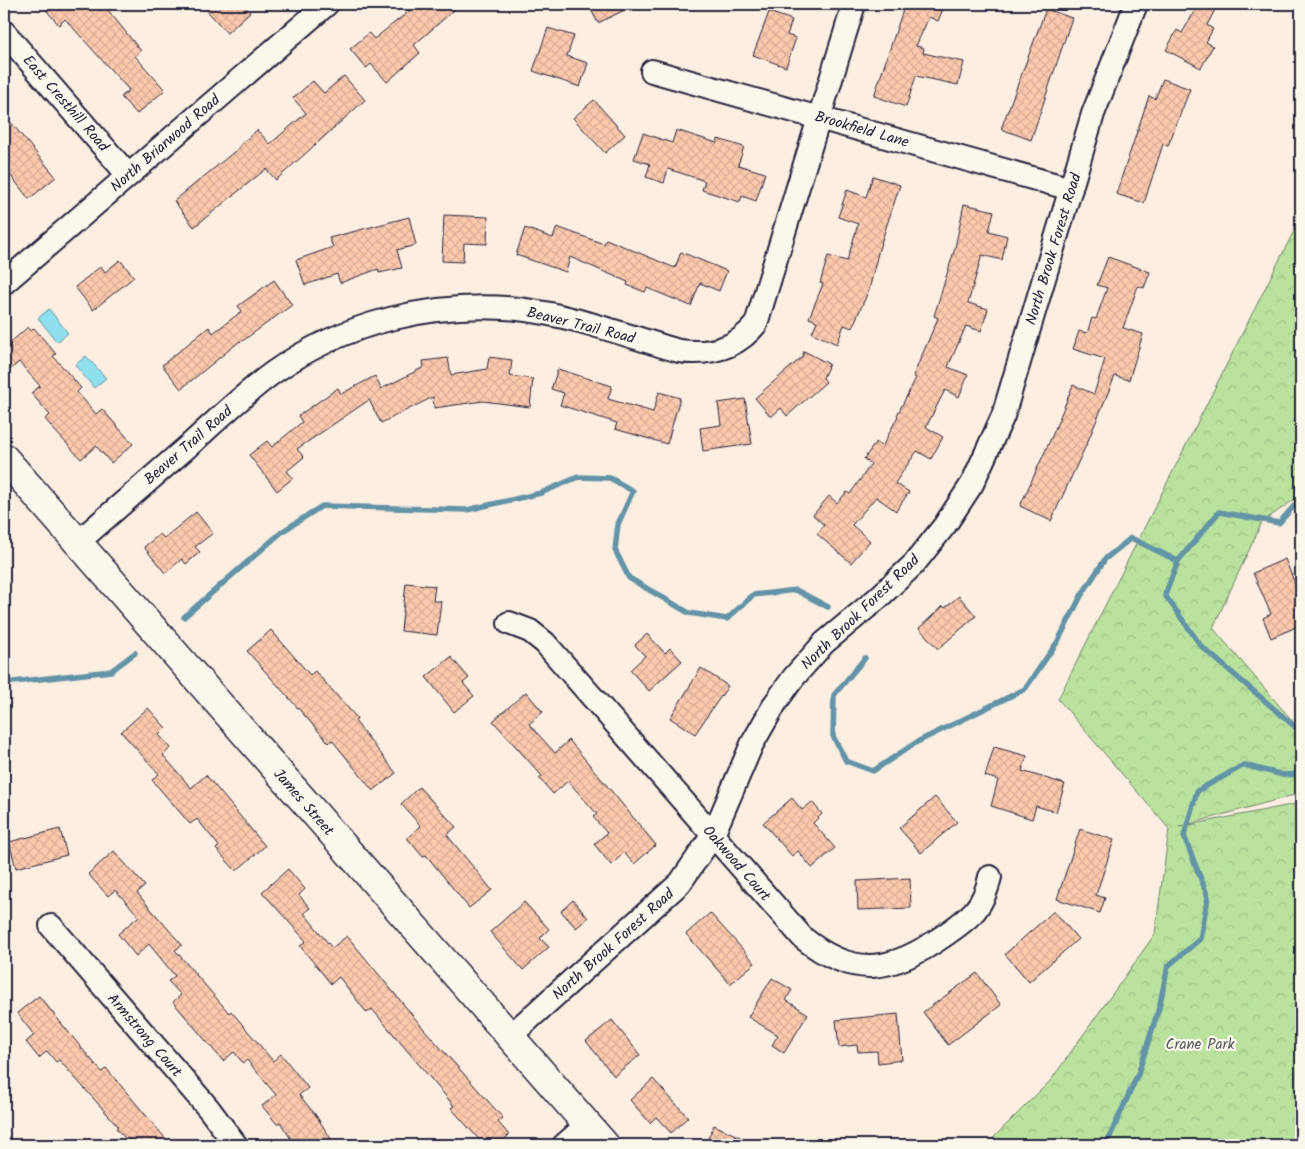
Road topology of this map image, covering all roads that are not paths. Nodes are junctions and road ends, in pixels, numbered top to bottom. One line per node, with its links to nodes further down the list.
1 (326, 4): 7 (street, North Briarwood Road)
2 (854, 4): 6 (street, Beaver Trail Road)
3 (1136, 4): 8 (street, North Brook Forest Road)
4 (4, 32): 7 (street, East Cresthill Road)
5 (652, 71): 6 (street, Brookfield Lane)
6 (821, 117): 8 (street, Brookfield Lane); 11 (street, Beaver Trail Road)
7 (128, 175): 9 (street, North Briarwood Road)
8 (1071, 188): 13 (street, North Brook Forest Road)
9 (4, 283)
10 (4, 458): 11 (street, James Street)
11 (77, 543): 16 (street, James Street)
12 (509, 624): 13 (street, Oakwood Court)
13 (713, 835): 14 (street, Oakwood Court); 16 (street, North Brook Forest Road)
14 (990, 877)
15 (52, 926): 18 (street, Armstrong Court)
16 (509, 1037): 17 (street, James Street)
17 (587, 1125): 19 (street); 20 (street, James Street)
18 (236, 1145)
19 (564, 1145)
20 (604, 1145)

